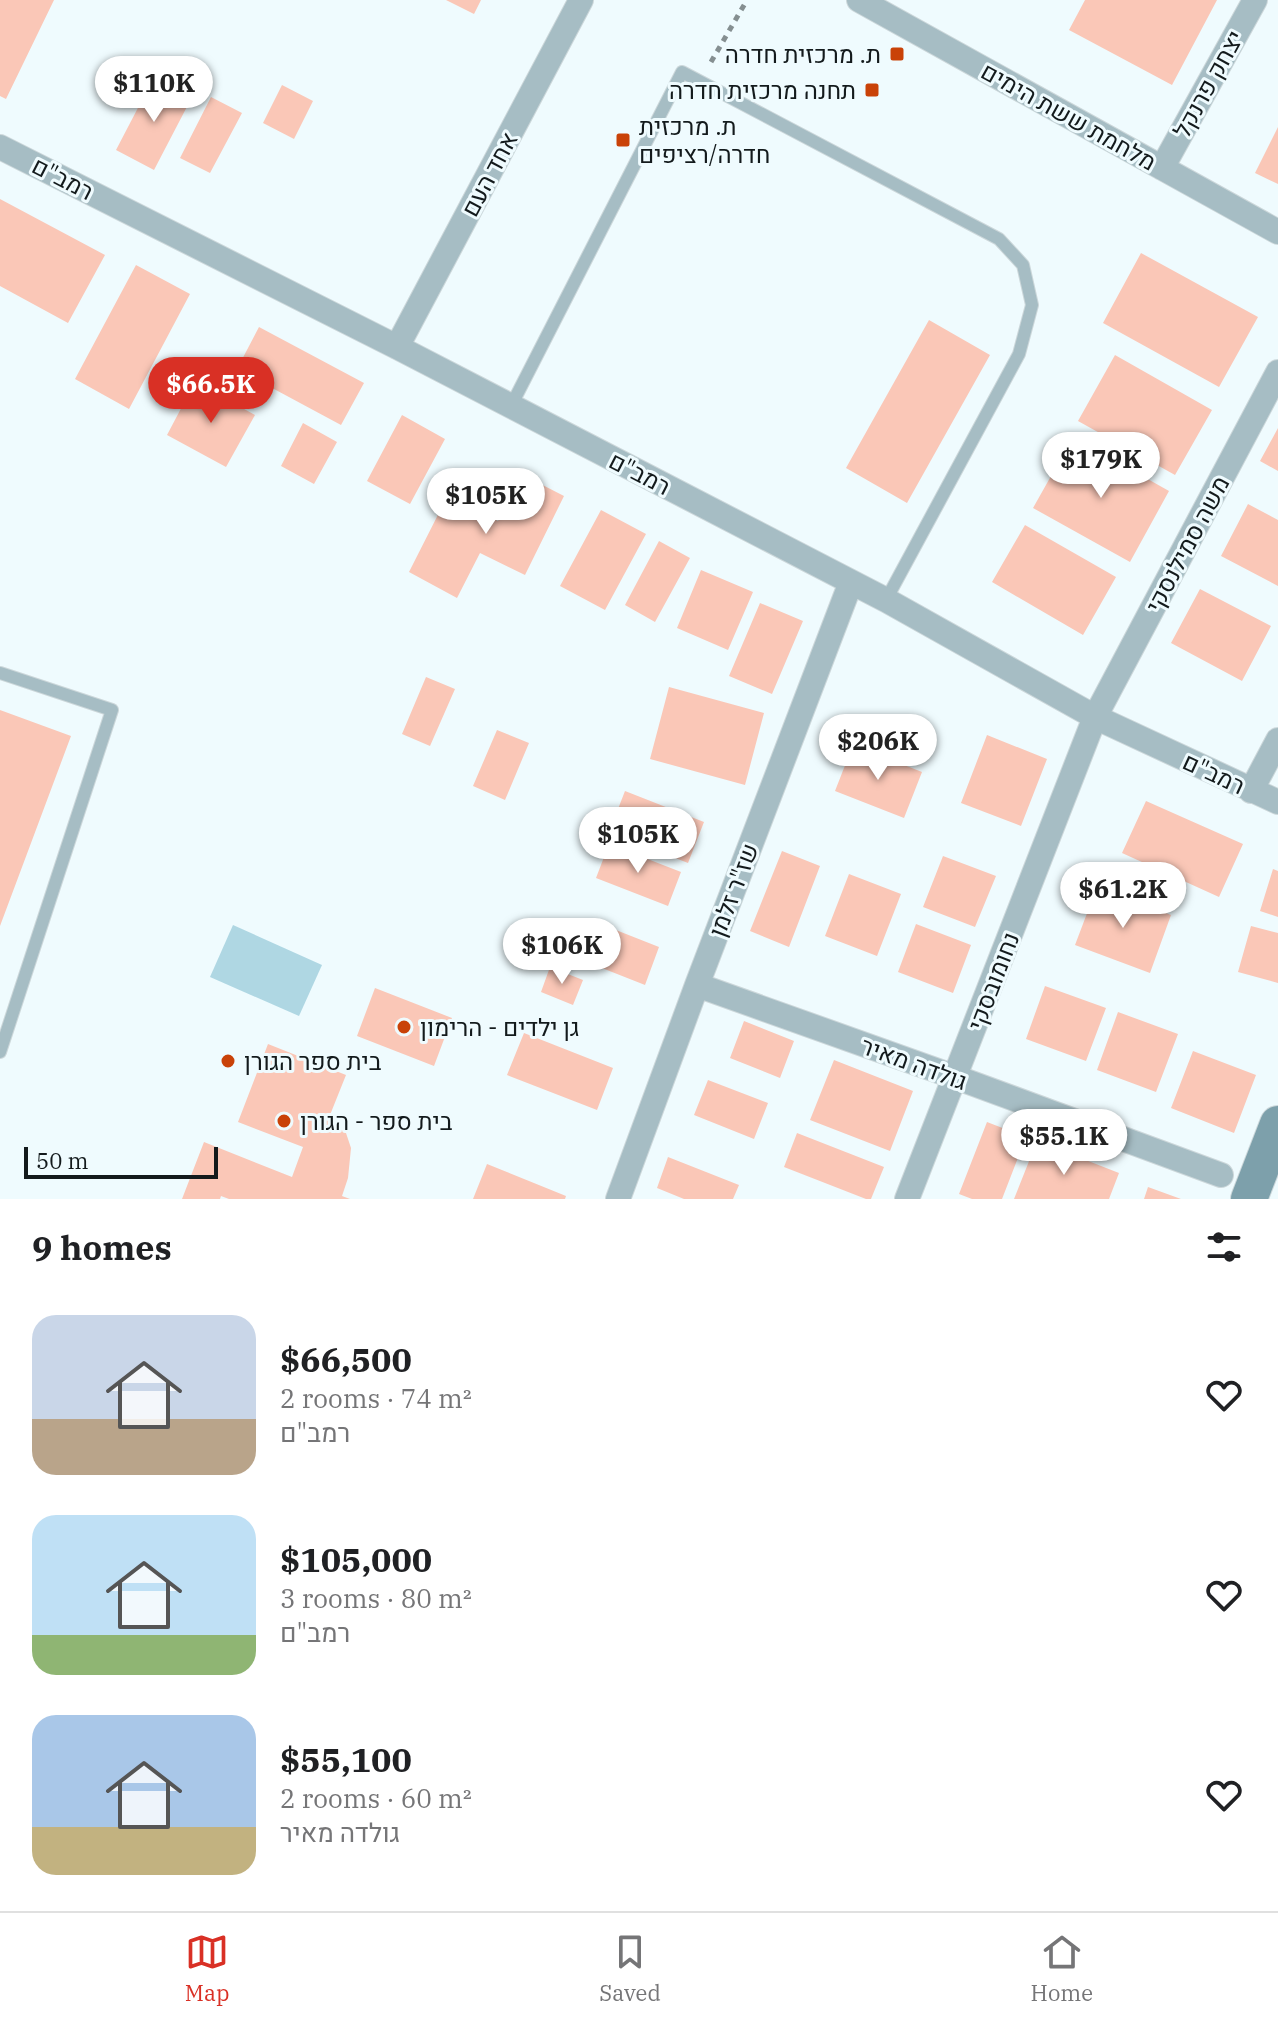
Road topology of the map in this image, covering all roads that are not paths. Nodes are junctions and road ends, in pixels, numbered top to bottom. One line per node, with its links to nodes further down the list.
1 (581, 0): 7 (street, אחד העם)
2 (859, 0): 5 (street, מלחמת ששת הימים)
3 (1255, 0): 5 (street, יצחק פרנקל)
4 (0, 147): 7 (street, רמב"ם)
5 (1162, 168): 6 (street, מלחמת ששת הימים)
6 (1278, 232)
7 (397, 347): 9 (street, רמב"ם)
8 (1278, 372): 13 (street, משה סמילנסקי)
9 (511, 406): 10 (street, רמב"ם); 11 (lane)
10 (851, 582): 11 (street, רמב"ם); 17 (street, שז"ר זלמן)
11 (886, 600): 13 (street, רמב"ם)
12 (0, 673): 18 (lane)
13 (1095, 717): 15 (street, רמב"ם); 20 (street, נחומובסקי)
14 (1278, 740): 15 (street)
15 (1251, 791): 16 (street, רמב"ם)
16 (1278, 802)
17 (697, 985): 20 (street, גולדה מאיר); 23 (street, שז"ר זלמן)
18 (4, 1026): 19 (lane)
19 (0, 1052)
20 (955, 1077): 22 (street, גולדה מאיר); 24 (street, נחומובסקי)
21 (1278, 1124): 25 (main road)
22 (1221, 1175)
23 (618, 1199)
24 (907, 1199)
25 (1249, 1199)

